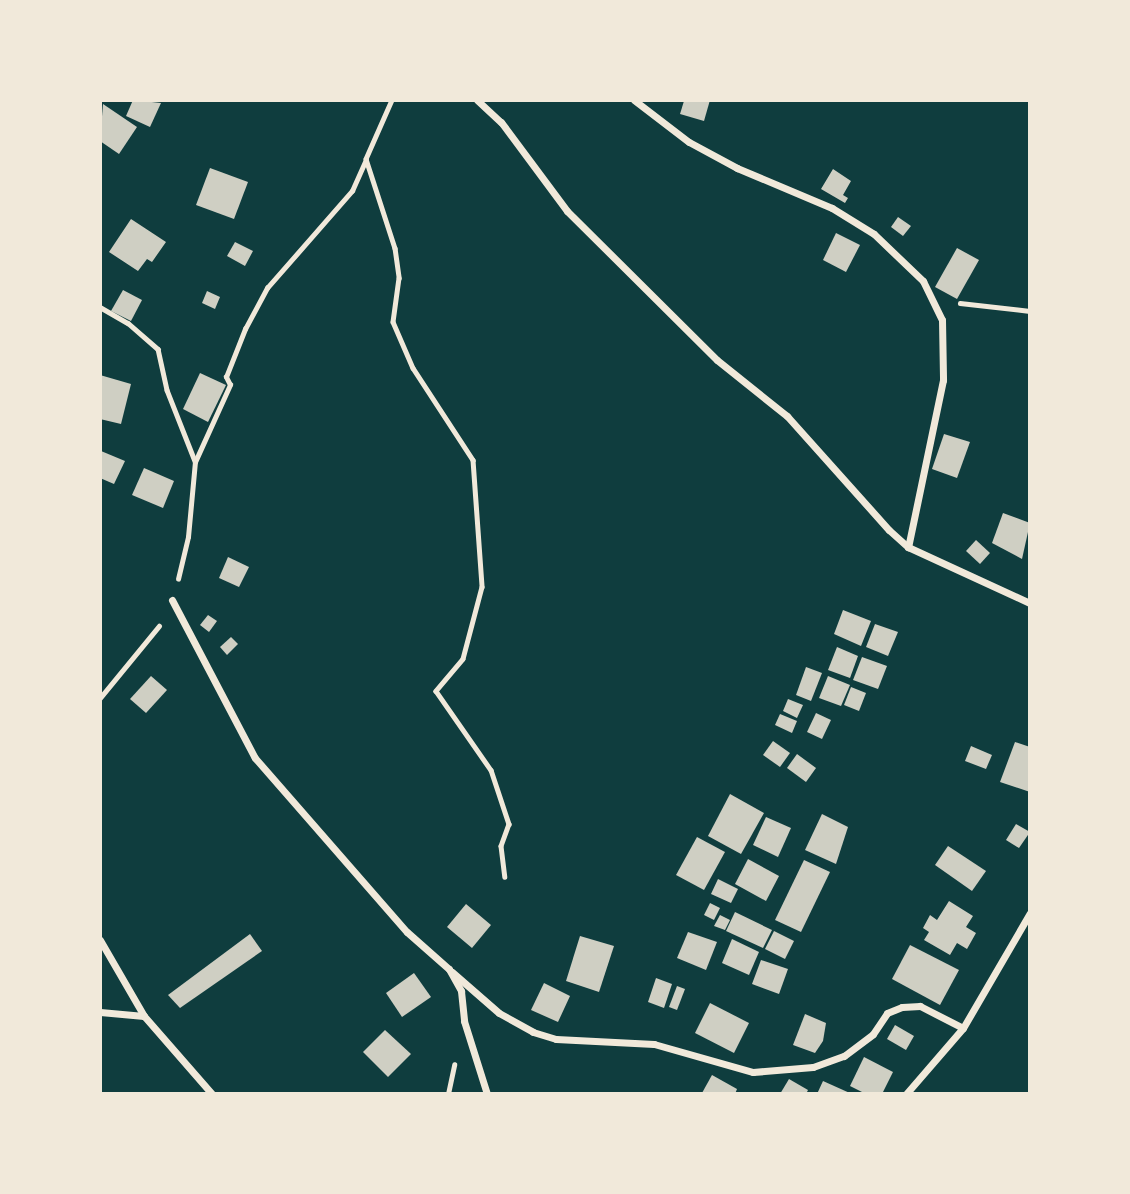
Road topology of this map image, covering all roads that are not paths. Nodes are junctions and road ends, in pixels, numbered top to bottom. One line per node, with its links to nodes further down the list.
1 (477, 100): 3 (street)
2 (634, 100): 3 (street)
3 (908, 547): 5 (street)
4 (172, 600): 8 (street)
5 (1030, 603)
6 (1030, 912): 11 (street)
7 (100, 940): 10 (street)
8 (449, 969): 11 (street); 13 (street)
9 (100, 1012): 10 (street)
10 (144, 1016): 12 (street)
11 (963, 1028): 14 (street)
12 (212, 1094)
13 (487, 1094)
14 (906, 1094)

